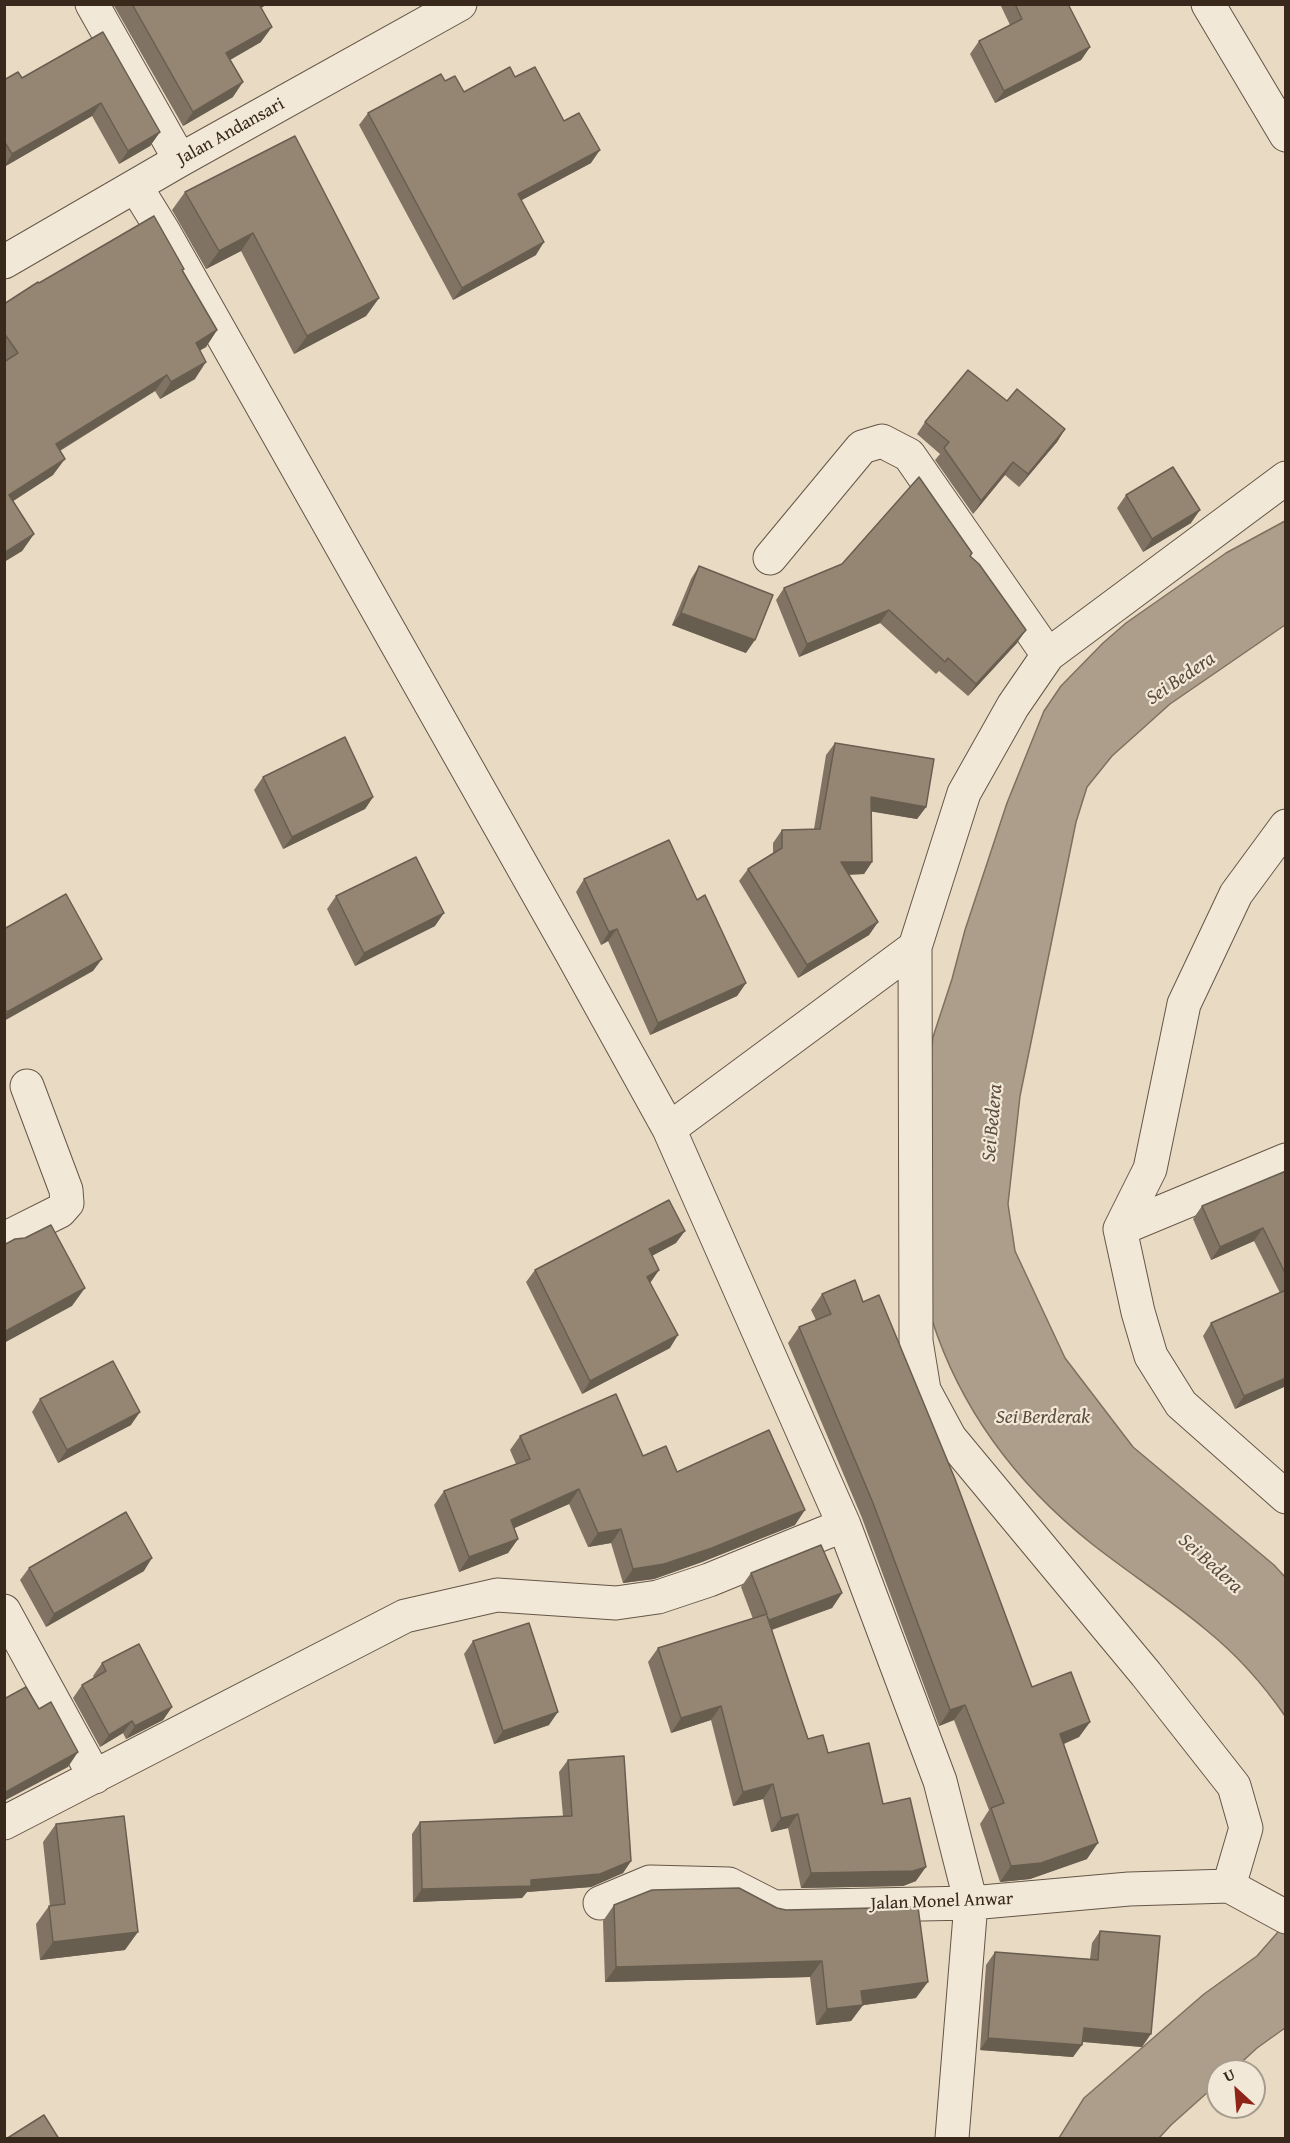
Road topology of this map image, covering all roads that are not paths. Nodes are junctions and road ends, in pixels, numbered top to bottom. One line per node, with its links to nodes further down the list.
1 (92, 4): 6 (street)
2 (460, 4): 4 (street, Jalan Andansari)
3 (1208, 4): 5 (street)
4 (414, 16): 6 (street, Jalan Andansari)
5 (1286, 135)
6 (180, 160): 7 (street, Jalan Andansari)
7 (136, 187): 8 (street, Jalan Andansari); 15 (street)
8 (4, 262)
9 (1286, 478): 11 (street)
10 (770, 558): 11 (street)
11 (1048, 655): 13 (street)
12 (1286, 826): 17 (street)
13 (915, 947): 15 (street); 24 (street)
14 (27, 1086): 18 (street)
15 (669, 1129): 20 (street)
16 (1286, 1160): 17 (street)
17 (1120, 1229): 19 (street)
18 (4, 1239)
19 (1282, 1486)
20 (844, 1525): 22 (street); 26 (street)
21 (4, 1611): 22 (street)
22 (94, 1777): 23 (street)
23 (4, 1823)
24 (1229, 1886): 26 (street, Jalan Monel Anwar); 27 (street)
25 (600, 1902): 26 (street, Jalan Monel Anwar)
26 (971, 1903): 28 (street)
27 (1285, 1917)
28 (952, 2139)

